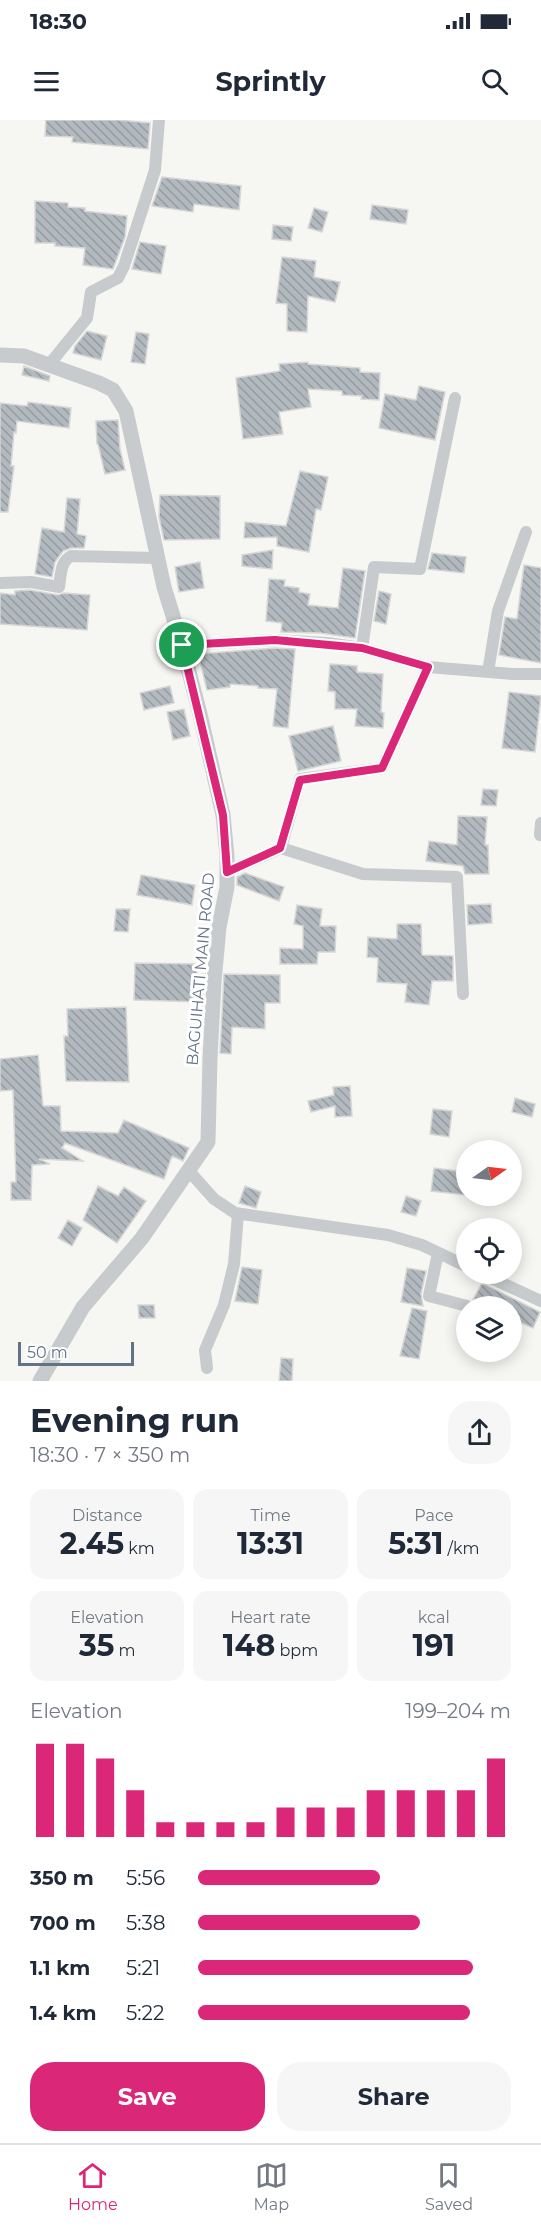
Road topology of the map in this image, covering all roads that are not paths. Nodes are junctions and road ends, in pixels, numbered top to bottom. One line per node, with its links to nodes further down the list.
1 (159, 120): 3 (street)
2 (0, 355): 3 (street, BAGUIHATI MAIN ROAD)
3 (48, 366): 6 (street, BAGUIHATI MAIN ROAD)
4 (455, 398): 9 (street)
5 (526, 532): 11 (street)
6 (157, 558): 7 (street); 8 (street, BAGUIHATI MAIN ROAD)
7 (0, 583)
8 (182, 645): 9 (street); 16 (street, BAGUIHATI MAIN ROAD)
9 (362, 648): 10 (street)
10 (428, 667): 11 (street); 15 (street)
11 (488, 672): 12 (street)
12 (541, 674)
13 (541, 823): 14 (street)
14 (540, 835)
15 (280, 848): 16 (street); 17 (street)
16 (227, 872): 18 (street, BAGUIHATI MAIN ROAD)
17 (464, 994)
18 (189, 1172): 19 (street); 26 (street, BAGUIHATI MAIN ROAD)
19 (238, 1214): 20 (street); 25 (street)
20 (438, 1253): 21 (street); 24 (street)
21 (456, 1261)
22 (504, 1284): 23 (street)
23 (541, 1301)
24 (456, 1303)
25 (207, 1368)
26 (40, 1381)

